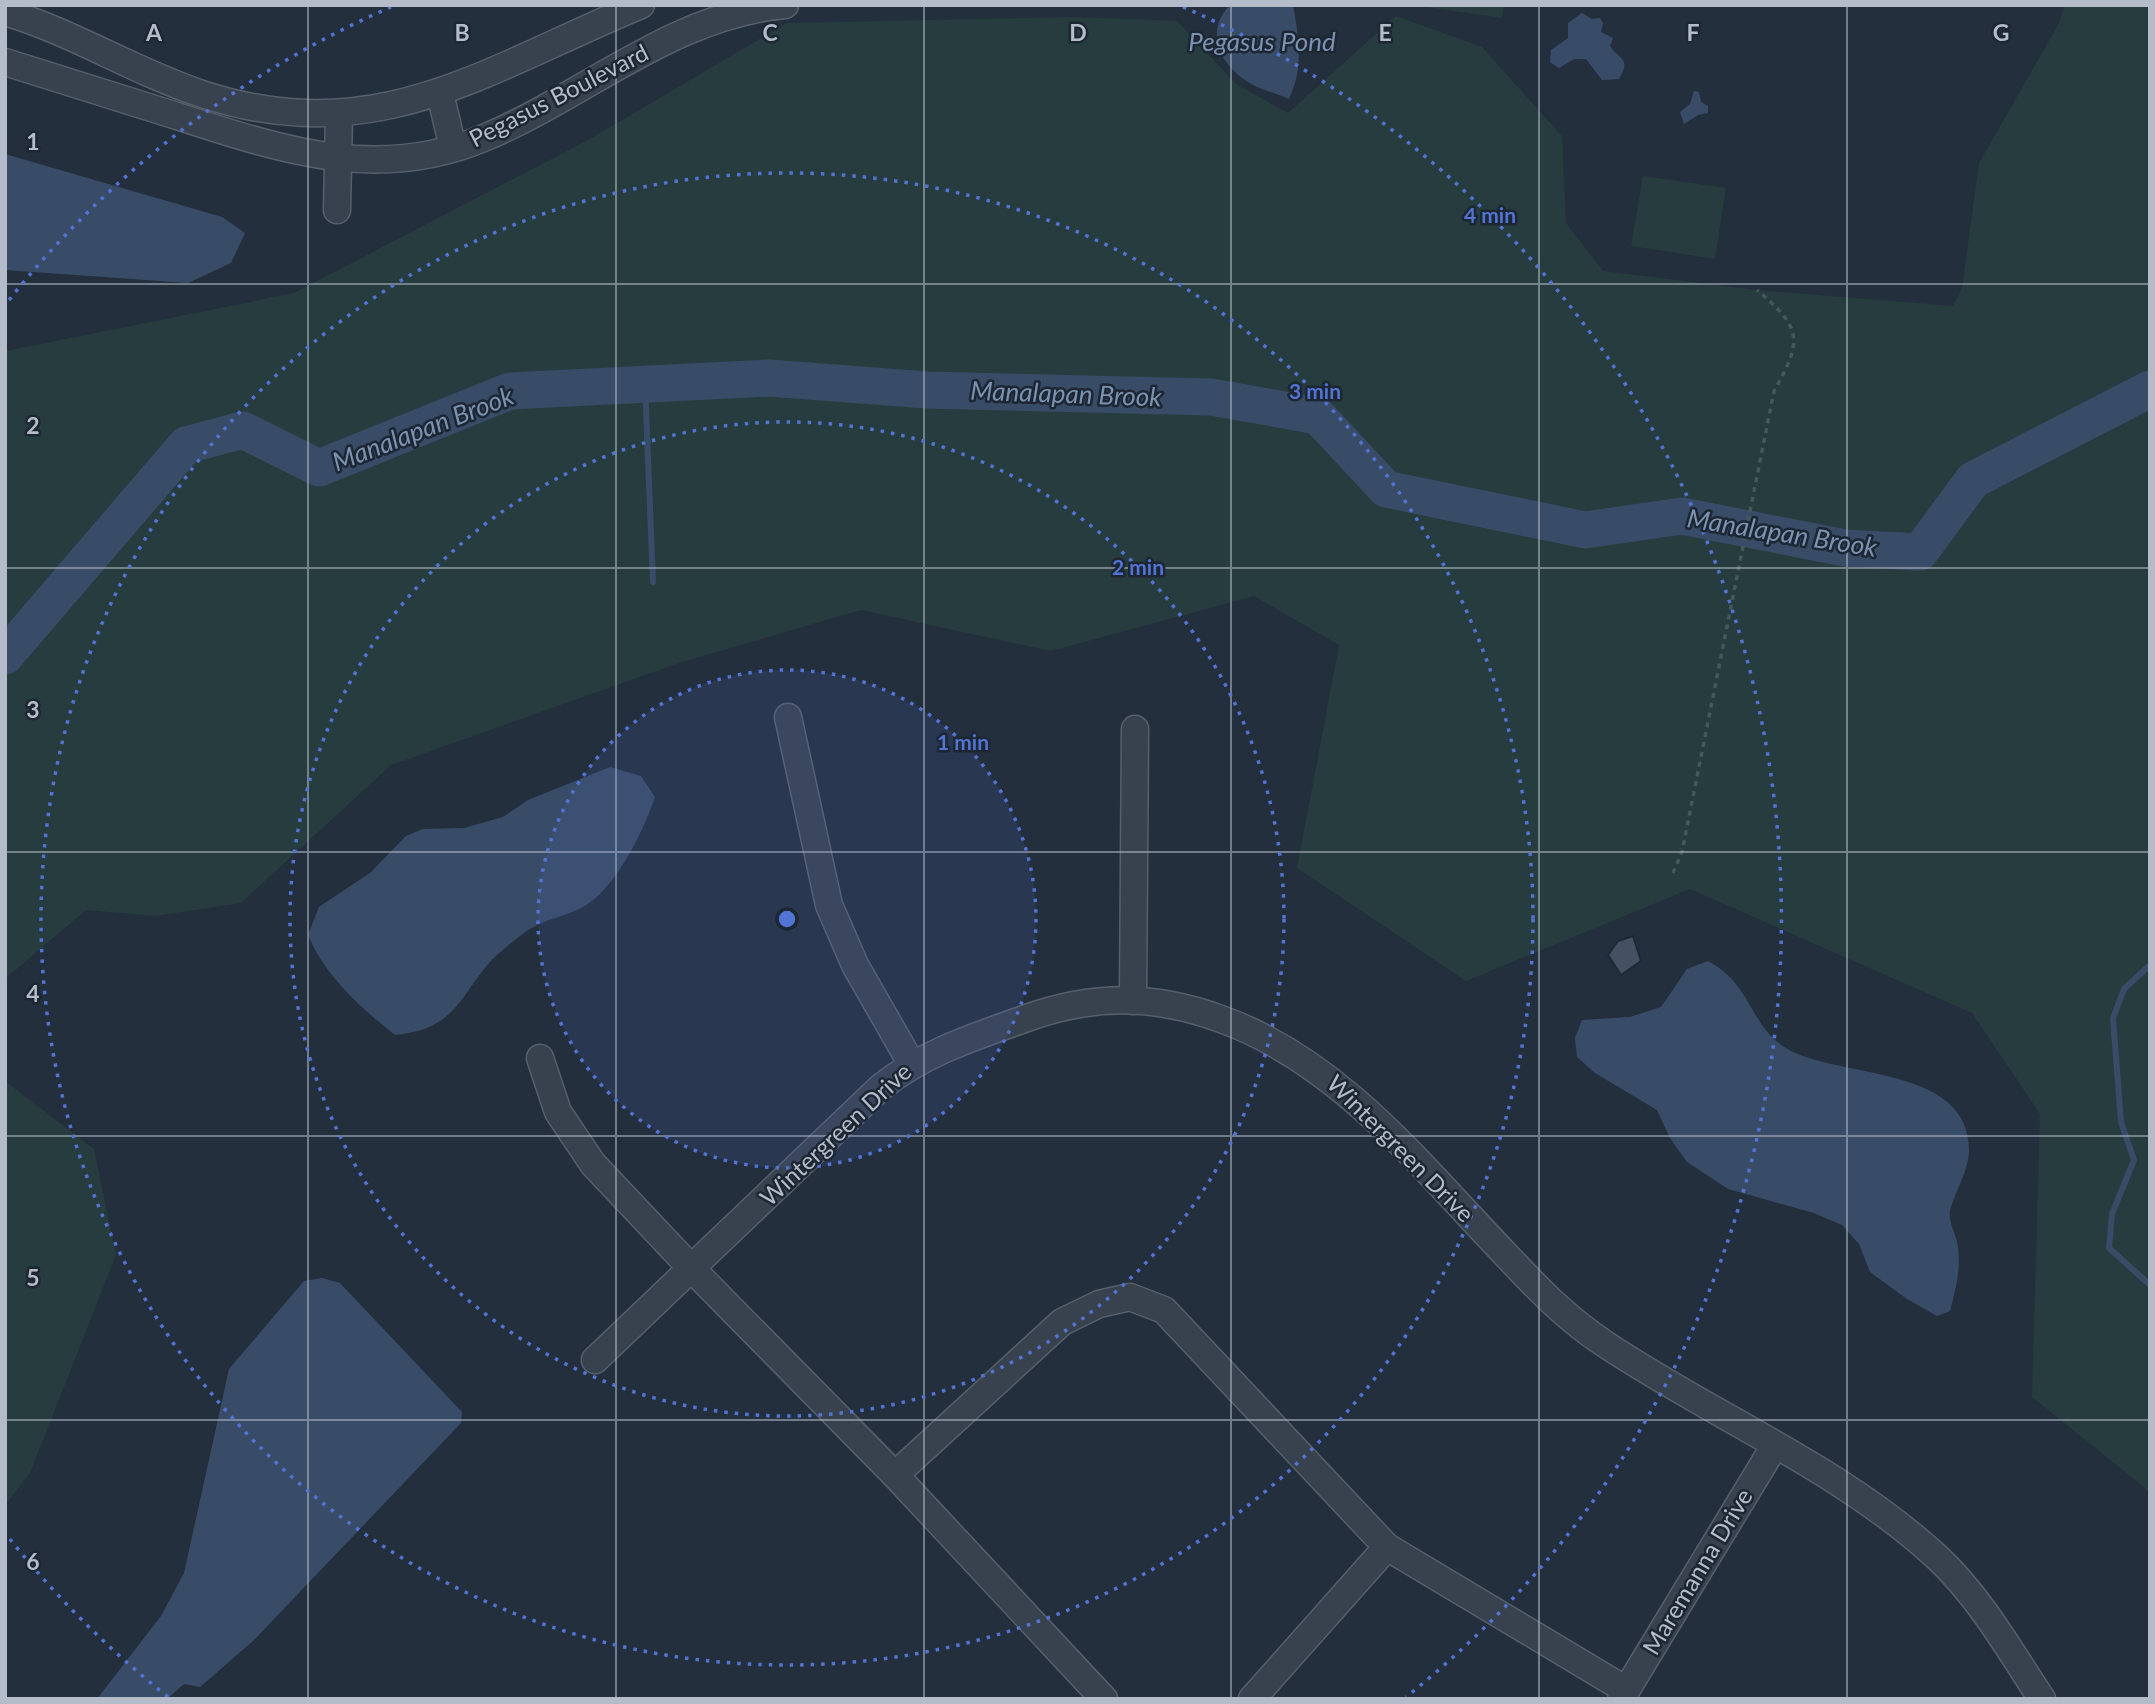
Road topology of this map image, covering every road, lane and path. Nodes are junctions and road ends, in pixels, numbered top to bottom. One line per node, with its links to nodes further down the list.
1 (641, 5): 5 (street, Pegasus Boulevard)
2 (768, 6): 7 (street, Pegasus Boulevard)
3 (5, 12): 6 (street, Pegasus Boulevard)
4 (5, 62): 8 (street, Pegasus Boulevard)
5 (440, 93): 6 (street, Pegasus Boulevard); 7 (street)
6 (339, 114): 8 (street)
7 (453, 148): 8 (street, Pegasus Boulevard)
8 (338, 159): 9 (street)
9 (337, 210)
10 (1757, 290): 13 (path)
11 (788, 717): 16 (street)
12 (1135, 730): 14 (street)
13 (1672, 873)
14 (1133, 1001): 16 (street, Wintergreen Drive); 19 (street, Wintergreen Drive)
15 (540, 1058): 17 (street)
16 (911, 1063): 17 (street, Wintergreen Drive)
17 (692, 1270): 18 (street, Wintergreen Drive); 20 (street)
18 (595, 1360)
19 (1775, 1444): 22 (street, Maremanna Drive); 25 (street, Wintergreen Drive)
20 (895, 1475): 21 (street); 23 (street)
21 (1387, 1547): 22 (street); 24 (street)
22 (1623, 1695)
23 (1104, 1699)
24 (1252, 1699)
25 (2042, 1699)

